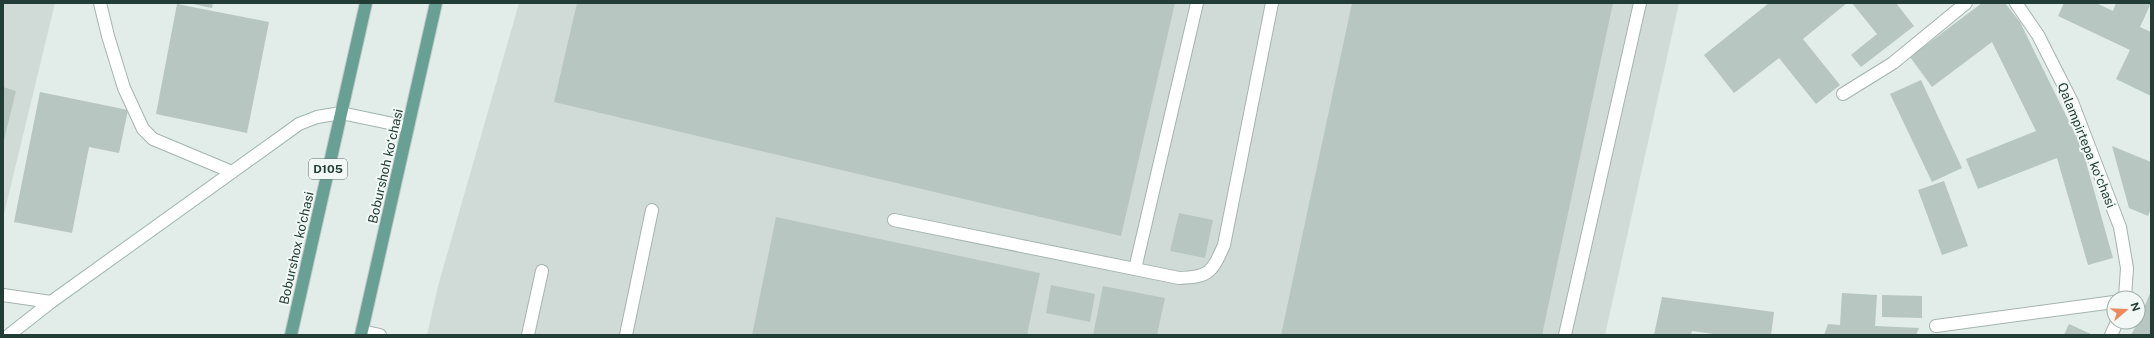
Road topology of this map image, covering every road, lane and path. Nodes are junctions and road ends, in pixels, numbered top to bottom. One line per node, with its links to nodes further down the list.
1 (100, 3): 12 (main road)
2 (366, 3): 10 (main road, Boburshox ko'chasi / D105)
3 (436, 3): 11 (main road, Boburshoh koʻchasi)
4 (1197, 3): 15 (main road)
5 (1272, 3): 15 (main road)
6 (1640, 3): 28 (main road)
7 (1966, 3): 9 (main road)
8 (2016, 3): 17 (main road, Qalampirtepa koʻchasi)
9 (1843, 94)
10 (341, 113): 11 (main road); 12 (main road); 24 (main road, Boburshox ko'chasi / D105)
11 (408, 126): 22 (main road, Boburshoh koʻchasi)
12 (232, 172): 19 (main road)
13 (652, 210): 27 (main road)
14 (894, 220): 15 (main road)
15 (1135, 269)
16 (542, 271): 26 (main road)
17 (2126, 290)
18 (3, 295): 19 (main road)
19 (51, 302): 23 (main road)
20 (2106, 303): 21 (main road)
21 (1936, 326)
22 (361, 333): 25 (main road)
23 (10, 335)
24 (291, 335)
25 (380, 335)
26 (528, 335)
27 (626, 335)
28 (1565, 335)

